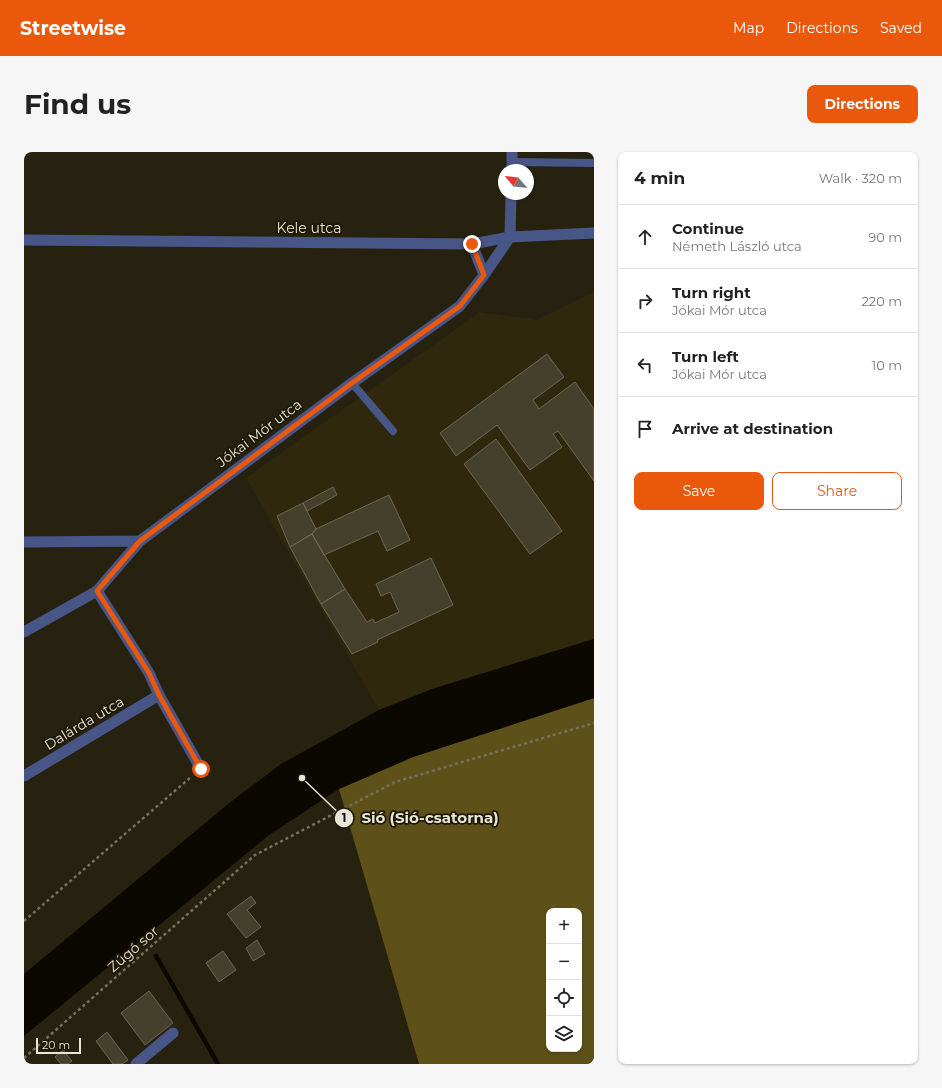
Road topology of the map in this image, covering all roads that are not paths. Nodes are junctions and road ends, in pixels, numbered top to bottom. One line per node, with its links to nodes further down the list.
1 (512, 161): 2 (lane)
2 (594, 163)
3 (511, 200): 5 (street)
4 (594, 233): 5 (street, Kele utca)
5 (510, 237): 7 (street, Kele utca); 8 (street, Jókai Mór utca)
6 (24, 240): 7 (street, Kele utca)
7 (472, 244): 8 (street)
8 (484, 275): 9 (street, Jókai Mór utca)
9 (352, 383): 10 (lane); 11 (street, Jókai Mór utca)
10 (393, 432)
11 (140, 541): 12 (street); 13 (street, Jókai Mór utca)
12 (24, 542)
13 (97, 591): 14 (street, Jókai Mór utca); 15 (street)
14 (24, 632)
15 (159, 695): 16 (street); 17 (street, Dalárda utca)
16 (201, 769)
17 (24, 776)
18 (172, 1033): 19 (street)
19 (136, 1064)

